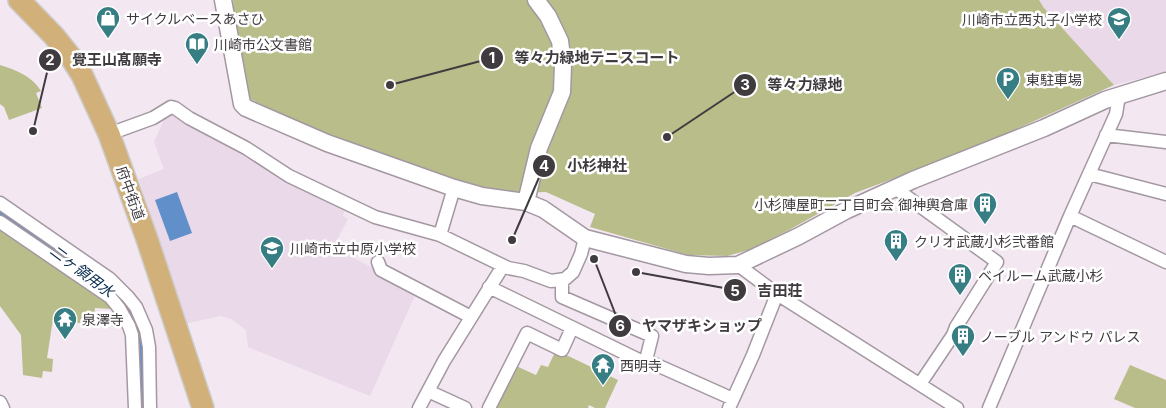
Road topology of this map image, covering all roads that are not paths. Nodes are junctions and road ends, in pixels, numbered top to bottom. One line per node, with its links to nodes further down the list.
1 (19, 0): 6 (highway, 府中街道)
2 (223, 0): 10 (street)
3 (536, 0): 13 (street)
4 (1166, 81): 5 (street)
5 (1119, 95): 7 (street); 11 (street)
6 (109, 134): 18 (street); 37 (highway, 府中街道)
7 (1106, 135): 8 (street); 9 (street)
8 (1166, 142)
9 (1089, 174): 12 (street); 16 (street)
10 (454, 188): 13 (street); 18 (street)
11 (895, 188): 22 (street); 30 (street)
12 (1166, 194)
13 (526, 202): 19 (street)
14 (0, 203): 15 (street)
15 (11, 210): 17 (street); 36 (street)
16 (1070, 216): 21 (street); 42 (street)
17 (0, 224): 35 (street)
18 (440, 235): 23 (street)
19 (585, 238): 22 (street); 24 (street)
20 (378, 262): 27 (street)
21 (1166, 262)
22 (738, 265): 26 (street)
23 (502, 266): 24 (street); 25 (street)
24 (562, 280): 29 (street)
25 (489, 287): 27 (street); 28 (street)
26 (778, 294): 30 (street); 33 (street)
27 (471, 316): 31 (street)
28 (572, 328): 29 (street); 40 (street)
29 (647, 360): 33 (street)
30 (920, 384): 41 (street)
31 (428, 391): 38 (street); 39 (street)
32 (0, 402): 34 (street)
33 (731, 404)
34 (3, 408)
35 (134, 408)
36 (150, 408)
37 (203, 408)
38 (420, 408)
39 (465, 408)
40 (489, 408)
41 (957, 408)
42 (989, 408)

